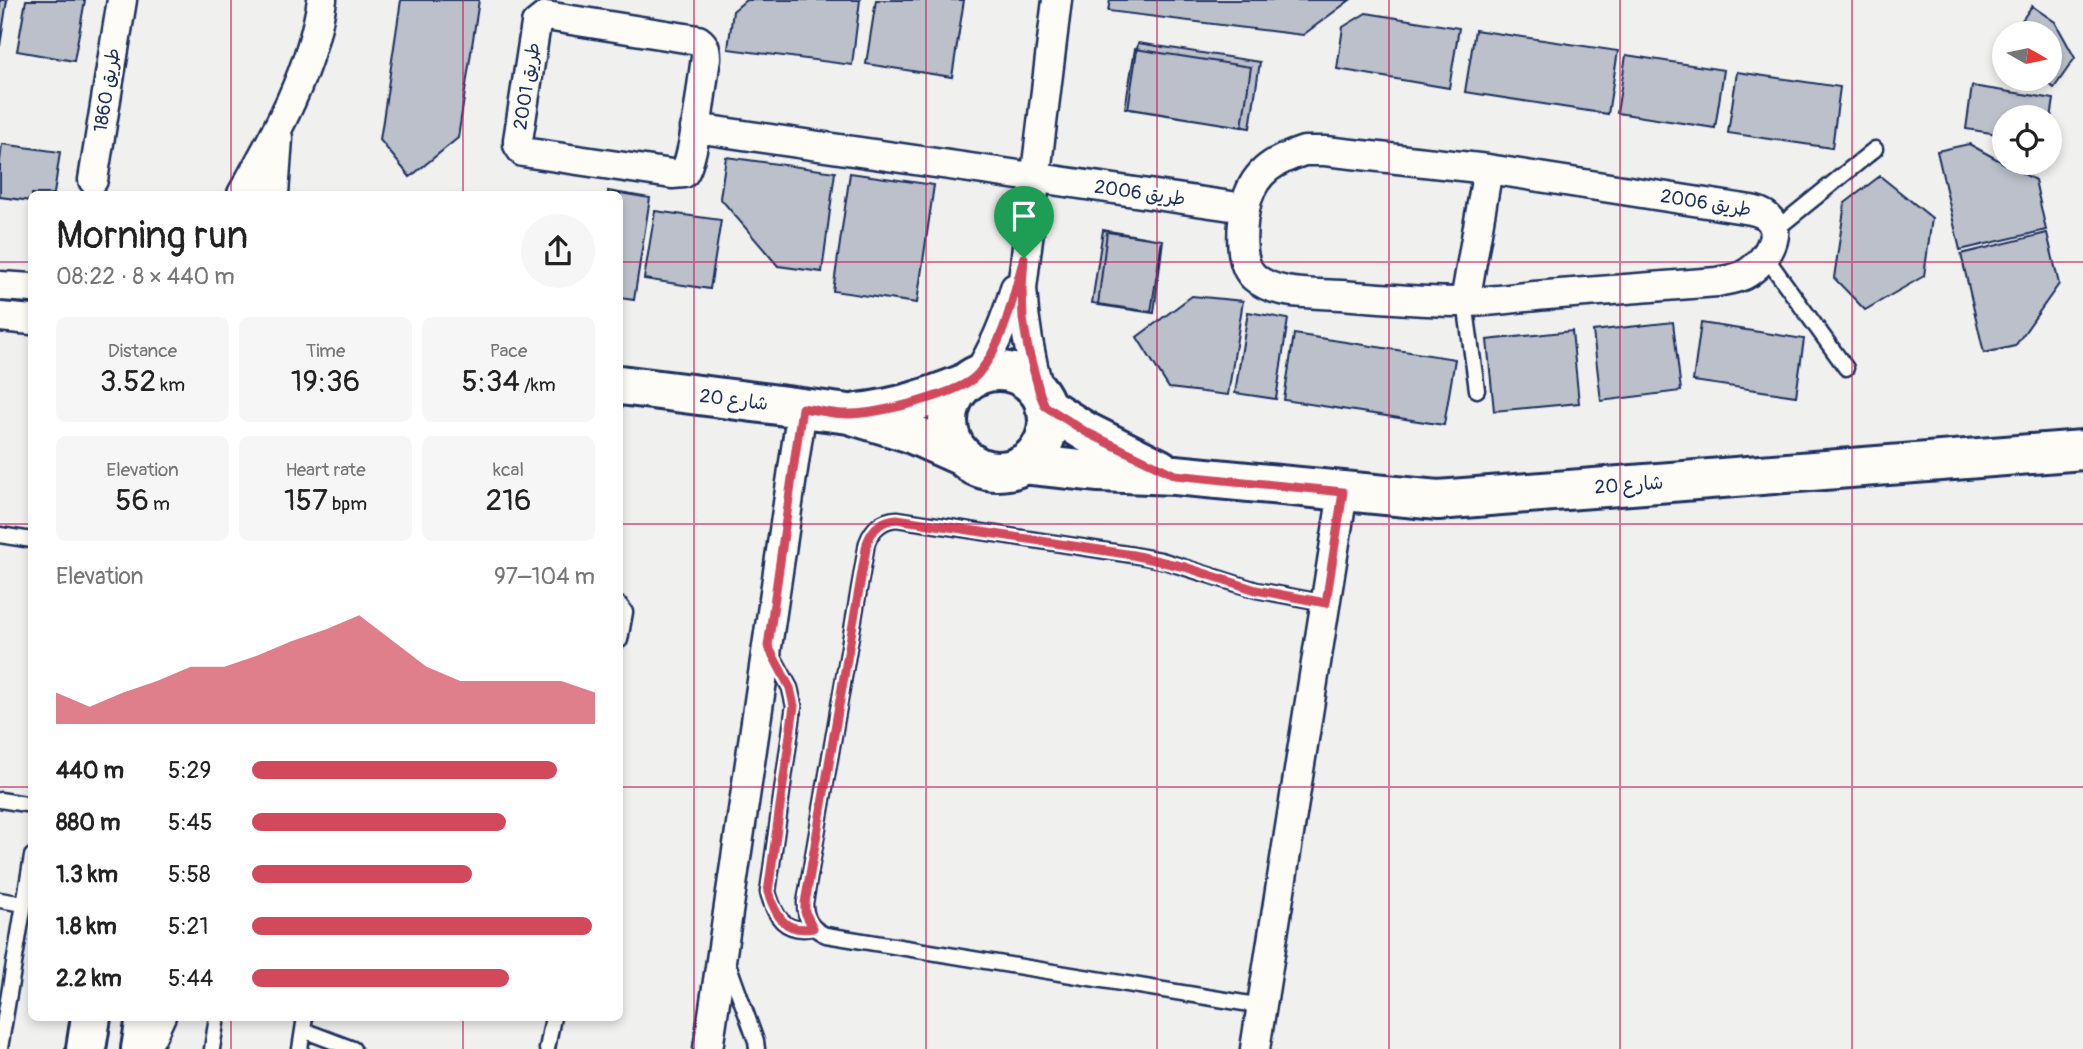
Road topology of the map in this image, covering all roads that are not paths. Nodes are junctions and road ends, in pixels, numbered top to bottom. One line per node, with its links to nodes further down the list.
1 (122, 0): 9 (street, طريق 1860)
2 (322, 0): 5 (street)
3 (1057, 0): 8 (street)
4 (695, 128): 4 (street, طريق 2001); 8 (street)
5 (278, 131): 10 (street); 11 (street)
6 (1875, 149): 13 (lane)
7 (1488, 169): 12 (street, طريق 2006); 13 (street, طريق 2006); 17 (street)
8 (1035, 177): 12 (street, طريق 2006); 14 (street)
9 (93, 180)
10 (244, 191)
11 (274, 191)
12 (1245, 208): 17 (street, طريق 2006)
13 (1770, 243): 17 (street, طريق 2006); 20 (lane)
14 (1024, 258): 21 (street); 24 (street)
15 (0, 286): 16 (street)
16 (28, 288)
17 (1465, 302): 23 (lane)
18 (0, 317): 19 (street)
19 (28, 320)
20 (1846, 368)
21 (971, 380): 24 (street); 26 (street, شارع 20); 28 (street)
22 (623, 385): 25 (street, شارع 20)
23 (1477, 390)
24 (1042, 400): 29 (street); 30 (street, شارع 20)
25 (802, 408): 26 (street, شارع 20); 35 (street)
26 (849, 414): 28 (street, شارع 20)
27 (2083, 450): 31 (street, شارع 20)
28 (964, 457): 29 (street)
29 (1023, 464): 30 (street, شارع 20)
30 (1175, 475): 31 (street, شارع 20)
31 (1343, 492): 34 (street)
32 (0, 535): 33 (lane)
33 (28, 539)
34 (1326, 603): 41 (lane); 43 (street)
35 (768, 646): 41 (lane); 42 (street)
36 (0, 800): 37 (lane)
37 (28, 804)
38 (28, 880): 40 (lane)
39 (0, 900): 40 (lane)
40 (24, 904): 50 (lane)
41 (813, 928): 43 (lane)
42 (724, 950): 58 (street); 59 (lane)
43 (1262, 1006): 60 (street)
44 (91, 1021): 51 (street)
45 (145, 1021): 52 (street)
46 (166, 1021): 53 (lane)
47 (216, 1021): 54 (lane)
48 (552, 1021): 57 (lane)
49 (304, 1024): 55 (lane); 56 (lane)
50 (0, 1048)
51 (86, 1049)
52 (141, 1049)
53 (153, 1049)
54 (212, 1049)
55 (300, 1049)
56 (353, 1049)
57 (547, 1049)
58 (708, 1049)
59 (757, 1049)
60 (1255, 1049)

